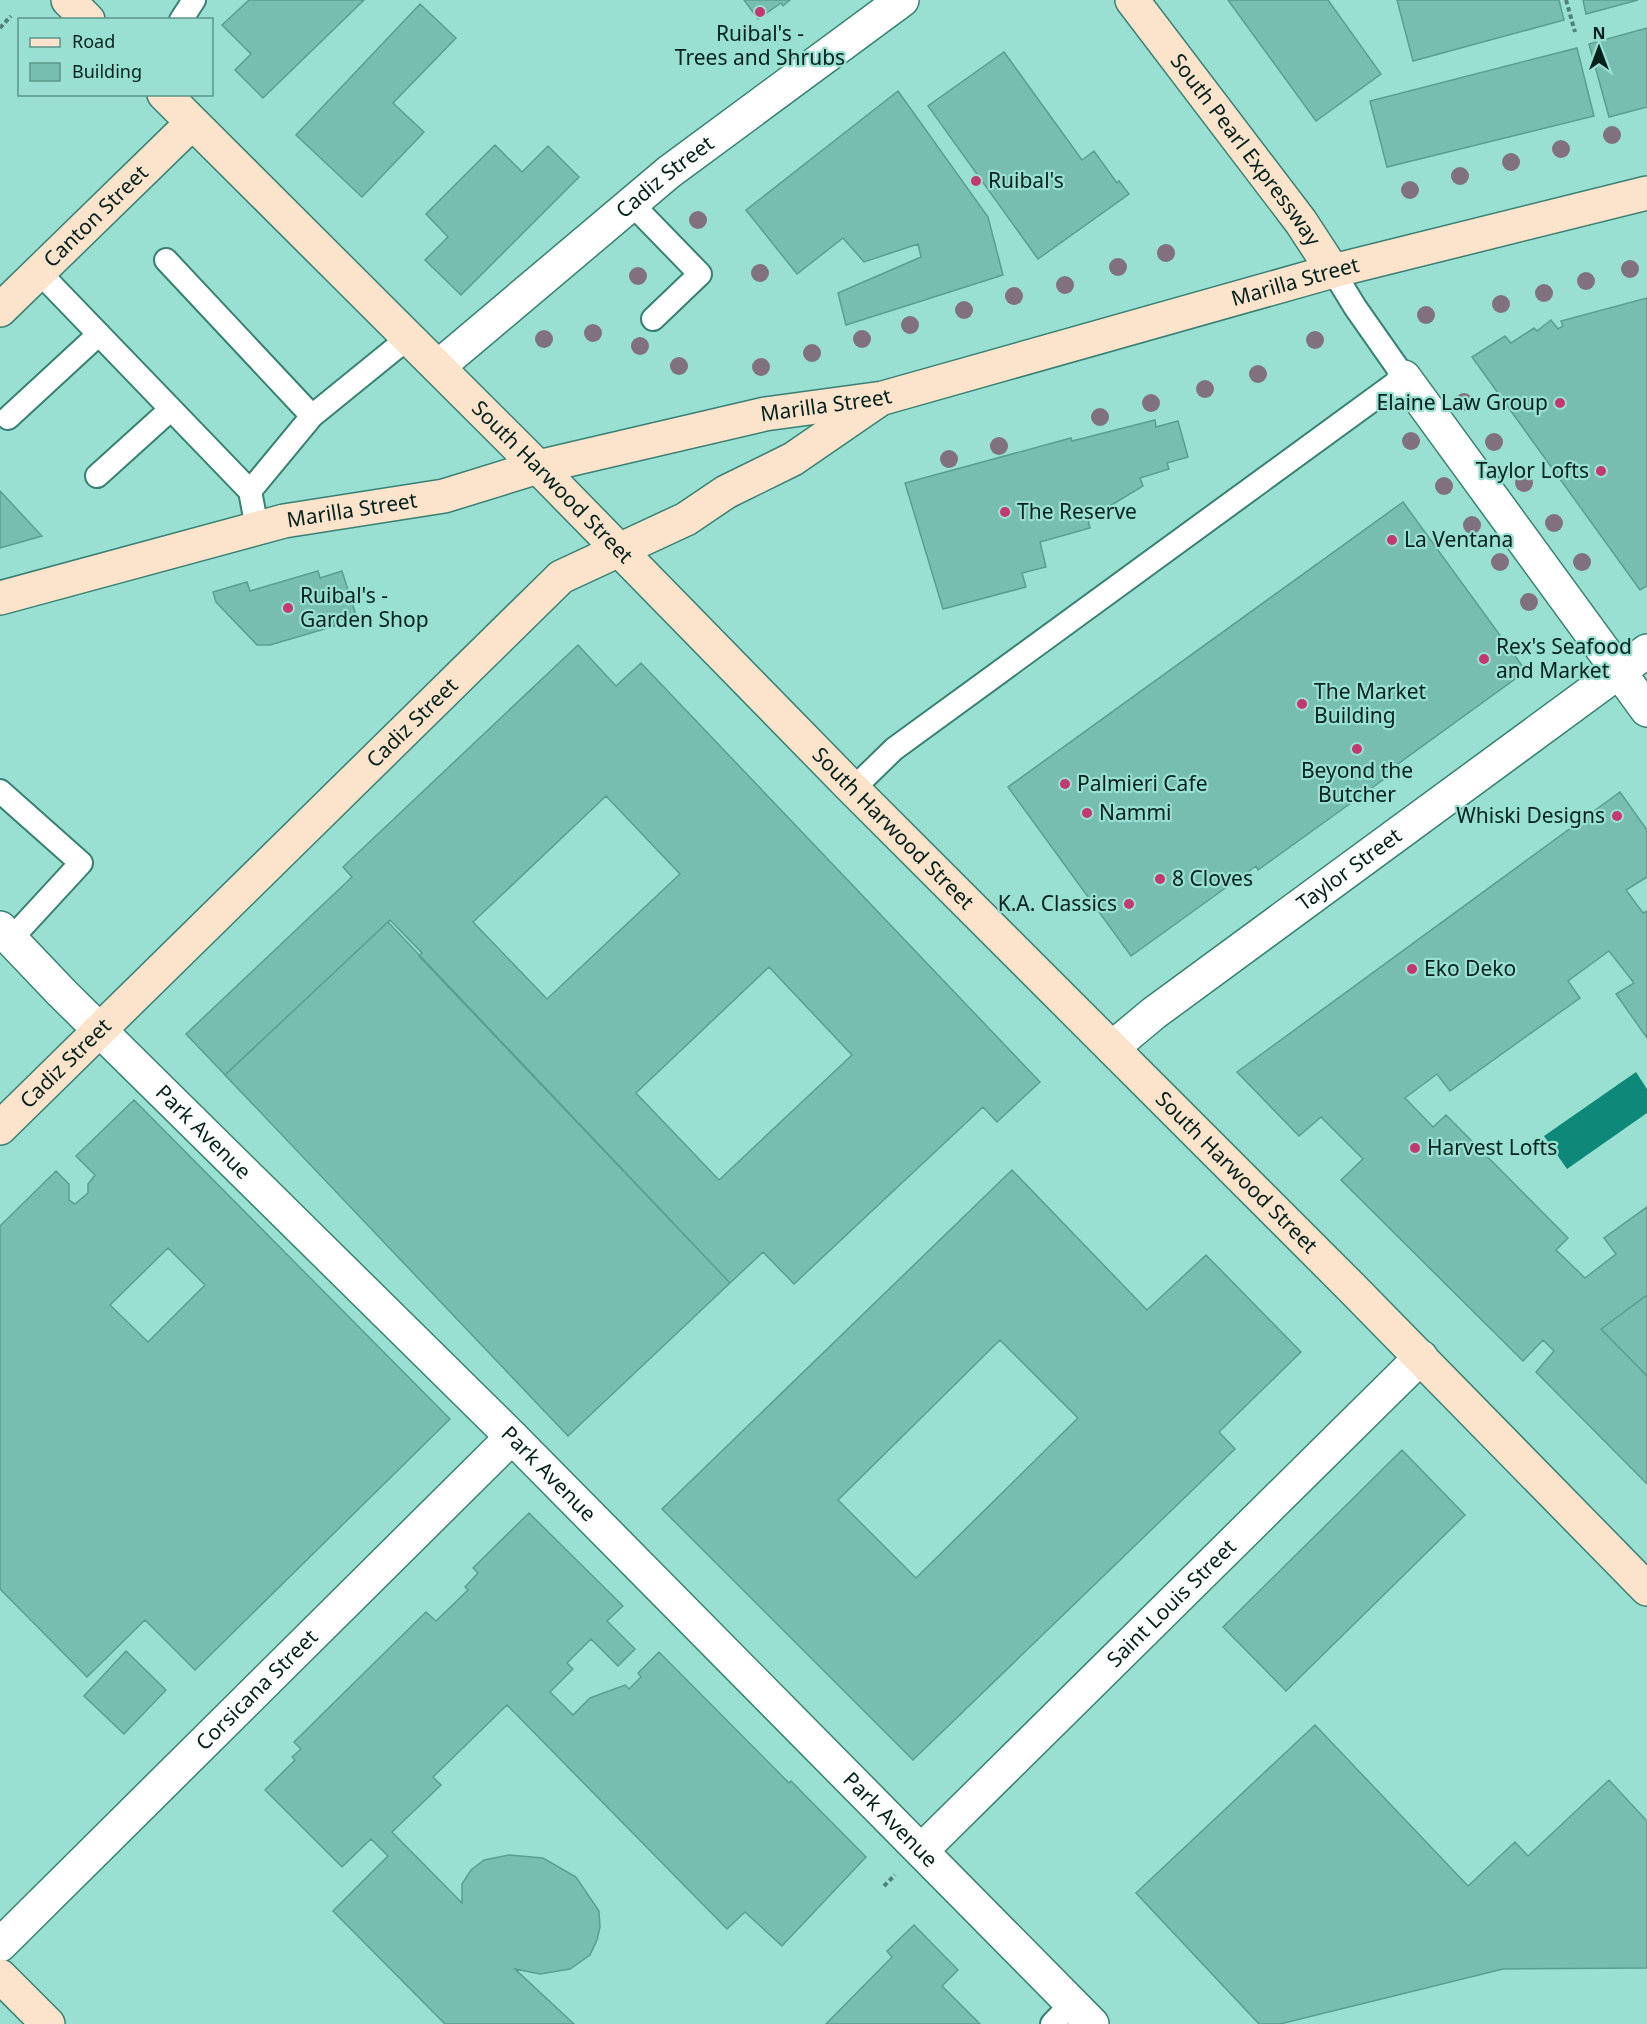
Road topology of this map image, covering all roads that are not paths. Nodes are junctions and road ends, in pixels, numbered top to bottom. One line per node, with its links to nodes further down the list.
1 (68, 0): 5 (main road)
2 (194, 0): 6 (lane)
3 (902, 0): 10 (street, Cadiz Street)
4 (1132, 0): 12 (main road, South Pearl Expressway)
5 (86, 18)
6 (182, 18)
7 (166, 96): 8 (main road, South Harwood Street)
8 (192, 123): 13 (main road, Canton Street); 17 (main road, South Harwood Street)
9 (1647, 193): 12 (main road, Marilla Street)
10 (631, 203): 15 (lane); 18 (street, Cadiz Street)
11 (166, 260): 22 (lane)
12 (1333, 271): 19 (lane, South Pearl Expressway); 20 (main road, Marilla Street)
13 (39, 272): 14 (main road, Canton Street); 16 (lane)
14 (0, 310)
15 (653, 319)
16 (99, 334): 21 (lane); 23 (lane)
17 (408, 338): 18 (main road, South Harwood Street); 22 (lane)
18 (438, 367): 24 (main road, South Harwood Street)
19 (1404, 377): 31 (street, South Pearl Expressway); 33 (lane)
20 (883, 398): 24 (main road, Marilla Street); 28 (main road, Cadiz Street)
21 (170, 410): 25 (lane); 26 (lane)
22 (312, 416): 26 (lane)
23 (8, 418)
24 (538, 467): 27 (main road, Marilla Street); 28 (main road, South Harwood Street)
25 (97, 476)
26 (250, 492): 27 (lane)
27 (257, 528): 29 (main road, Marilla Street)
28 (618, 549): 33 (main road, South Harwood Street); 36 (main road, Cadiz Street)
29 (0, 598)
30 (1647, 651): 31 (street, Taylor Street)
31 (1618, 671): 32 (street, South Pearl Expressway); 37 (street, Taylor Street)
32 (1647, 710)
33 (853, 789): 37 (main road, South Harwood Street)
34 (0, 791): 35 (lane)
35 (5, 934): 36 (street, Park Avenue)
36 (101, 1030): 38 (main road, Cadiz Street); 40 (street, Park Avenue)
37 (1112, 1048): 39 (main road, South Harwood Street)
38 (0, 1128)
39 (1420, 1357): 41 (main road, South Harwood Street); 42 (street, Saint Louis Street)
40 (513, 1437): 42 (street, Park Avenue); 43 (street, Corsicana Street)
41 (1647, 1589)
42 (922, 1850): 45 (street, Park Avenue)
43 (0, 1945)
44 (0, 1976): 46 (main road)
45 (1072, 2017)
46 (48, 2024)

